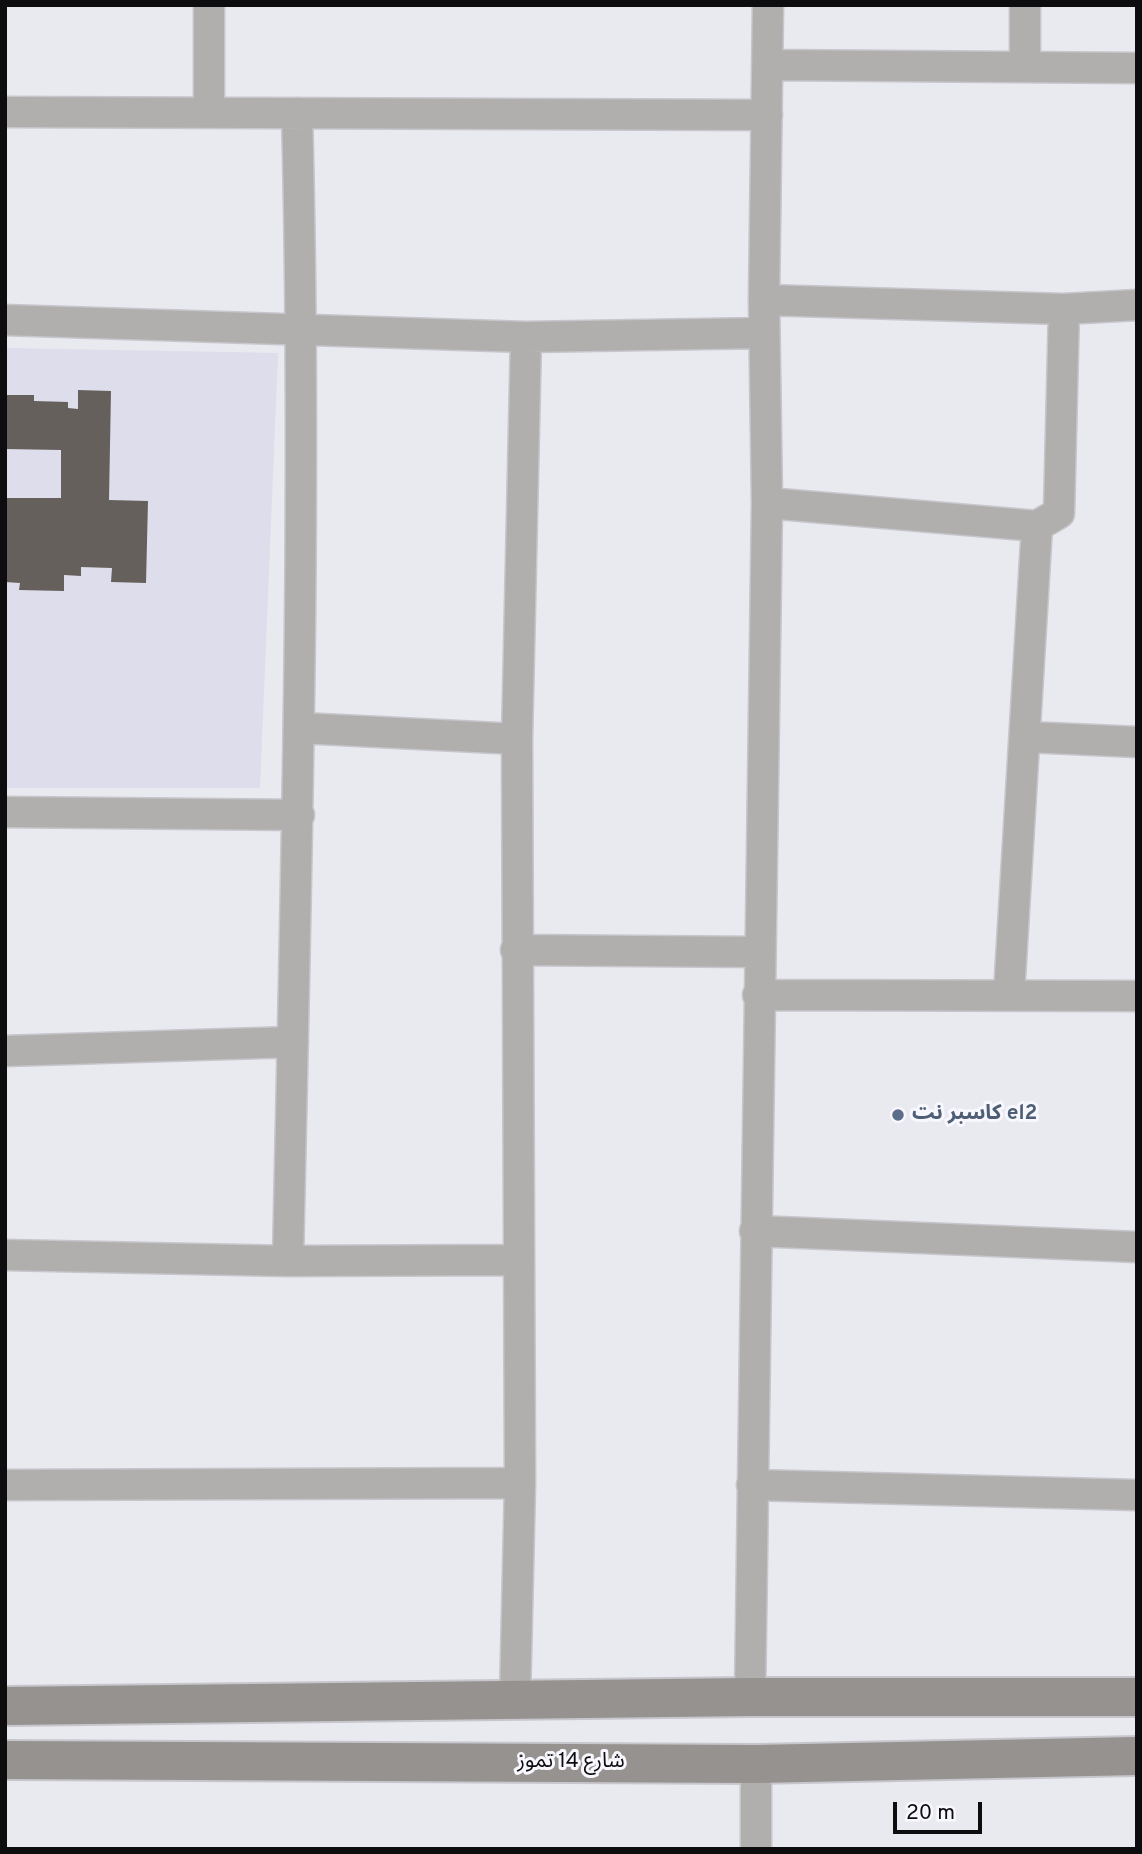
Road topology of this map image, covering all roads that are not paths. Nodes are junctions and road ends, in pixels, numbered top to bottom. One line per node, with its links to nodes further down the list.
1 (209, 5): 8 (street)
2 (768, 5): 4 (street)
3 (1025, 5): 5 (street)
4 (768, 65): 5 (street); 10 (street)
5 (1025, 66): 6 (street)
6 (1137, 68)
7 (5, 112): 8 (street)
8 (209, 113): 9 (street)
9 (297, 113): 10 (street); 15 (street)
10 (767, 115): 11 (street)
11 (764, 300): 13 (street); 16 (street)
12 (1137, 305): 13 (street)
13 (1064, 309): 19 (street)
14 (5, 320): 15 (street)
15 (302, 329): 17 (street); 20 (street)
16 (764, 333): 17 (street); 18 (street)
17 (526, 337): 22 (street)
18 (767, 503): 19 (street); 27 (street)
19 (1037, 526): 21 (street)
20 (300, 728): 22 (street); 25 (street)
21 (1027, 737): 23 (street); 29 (street)
22 (517, 739): 26 (street)
23 (1137, 742)
24 (5, 812): 25 (street)
25 (299, 815): 31 (street)
26 (516, 950): 27 (street); 36 (street)
27 (759, 952): 28 (street)
28 (758, 995): 29 (street); 33 (street)
29 (1009, 995): 30 (street)
30 (1137, 996)
31 (293, 1042): 32 (street); 37 (street)
32 (5, 1051)
33 (755, 1231): 34 (street); 40 (street)
34 (1137, 1247)
35 (5, 1255): 37 (street)
36 (518, 1260): 37 (street); 38 (street)
37 (288, 1261)
38 (520, 1483): 39 (street); 44 (street)
39 (5, 1485)
40 (752, 1485): 41 (street); 42 (street)
41 (1137, 1495)
42 (750, 1696): 43 (main road); 44 (main road)
43 (1137, 1697)
44 (514, 1700): 45 (main road)
45 (5, 1706)
46 (1137, 1756): 48 (main road, شارع 14 تموز)
47 (5, 1760): 48 (main road, شارع 14 تموز)
48 (756, 1764): 49 (street)
49 (756, 1849)

